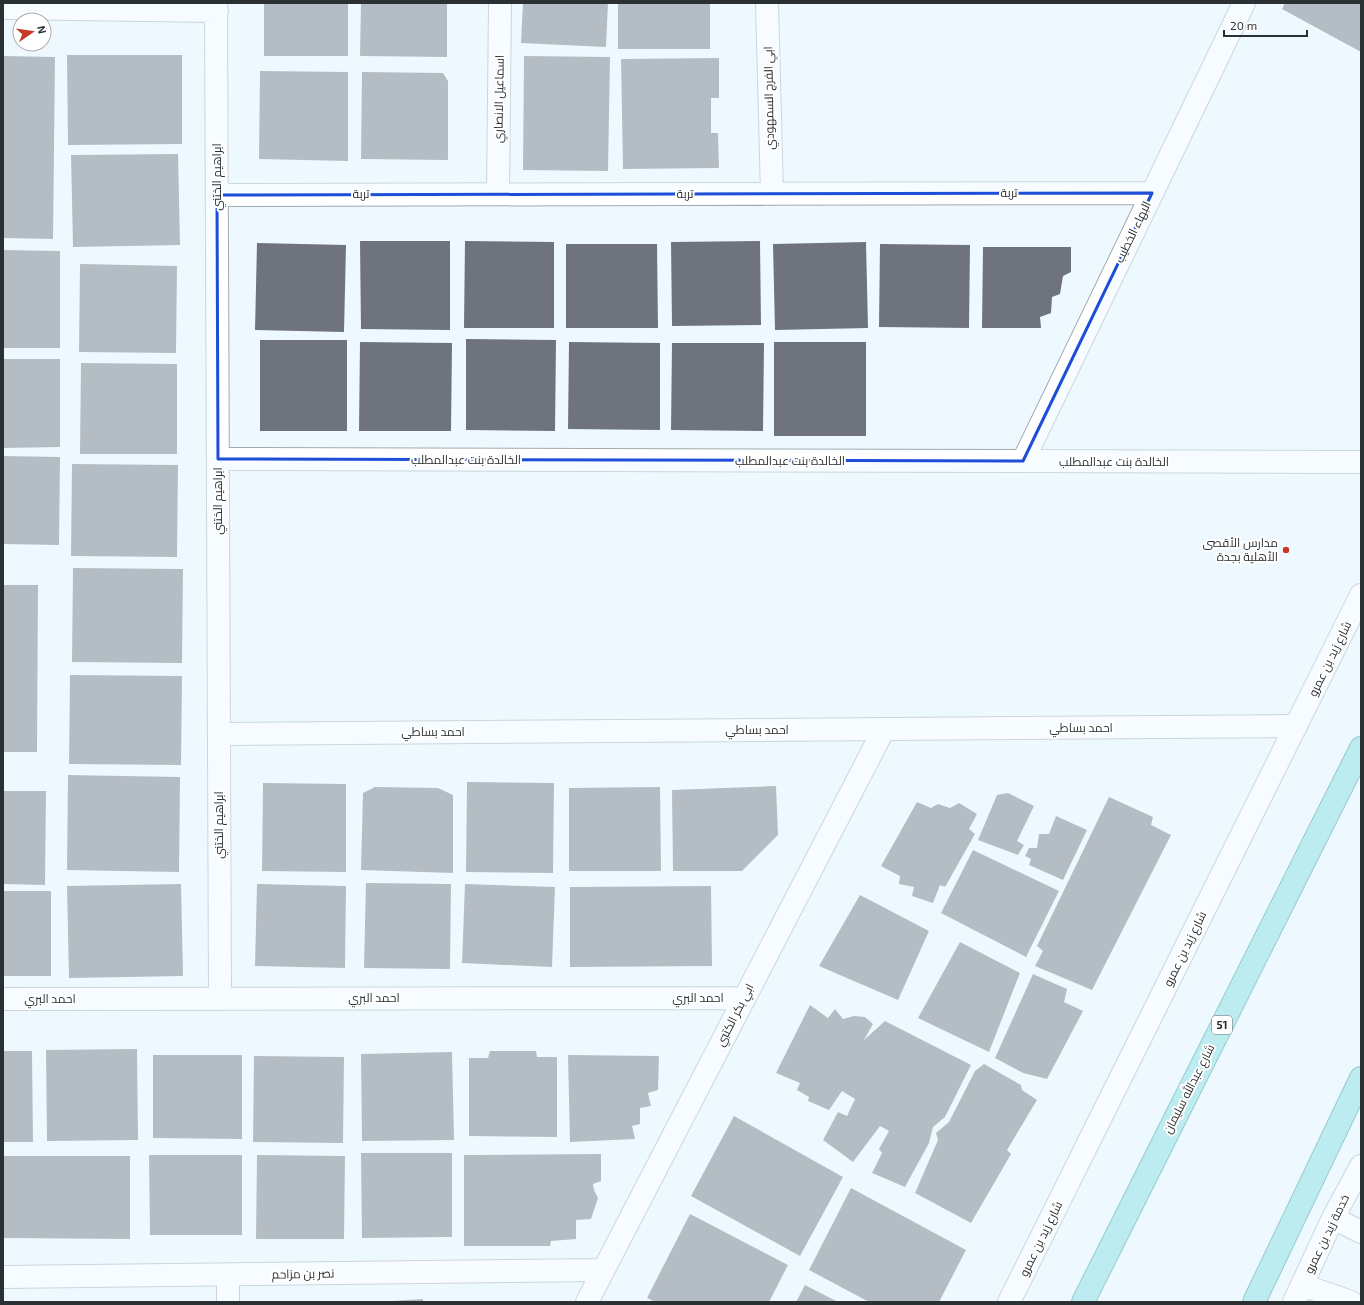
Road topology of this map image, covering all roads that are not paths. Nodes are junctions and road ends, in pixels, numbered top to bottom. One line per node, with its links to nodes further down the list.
1 (500, 3): 7 (street, اسماعيل الانصاري)
2 (767, 3): 8 (street, ابي الفرج السمهودي)
3 (1244, 3): 6 (street, البهاء الخطيب)
4 (216, 7): 5 (street); 9 (street, ابراهيم الختني)
5 (3, 8)
6 (1152, 193): 8 (street, تربة); 11 (street, البهاء الخطيب)
7 (498, 194): 8 (street, تربة); 9 (street, تربة)
8 (772, 194)
9 (217, 195): 10 (street, ابراهيم الختني)
10 (218, 459): 11 (street, الخالدة بنت عبدالمطلب); 16 (street, ابراهيم الختني)
11 (1023, 461): 12 (street, الخالدة بنت عبدالمطلب)
12 (1361, 462)
13 (1361, 596): 14 (street, شارع زيد بن عمرو)
14 (1296, 726): 15 (street, احمد بساطي); 31 (street, شارع زيد بن عمرو)
15 (884, 729): 16 (street, احمد بساطي); 19 (street, ابي بكر الكتبي)
16 (219, 734): 18 (street, ابراهيم الختني)
17 (1361, 748): 32 (main road, شارع عبدالله سليمان / 51)
18 (220, 998): 19 (street, احمد البري); 20 (street, احمد البري)
19 (744, 998): 25 (street, ابي بكر الكتبي)
20 (3, 999)
21 (1361, 1078): 33 (main road)
22 (1361, 1166): 23 (street, خدمة زيد بن عمرو)
23 (1333, 1218): 24 (street); 28 (street, خدمة زيد بن عمرو)
24 (1361, 1232)
25 (603, 1270): 26 (street, نصر بن مزاحم); 30 (street, ابي بكر الكتبي)
26 (228, 1275): 27 (street, نصر بن مزاحم); 29 (street)
27 (3, 1277)
28 (1298, 1294): 34 (street)
29 (228, 1302)
30 (587, 1302)
31 (1009, 1302)
32 (1083, 1302)
33 (1254, 1302)
34 (1351, 1302)

